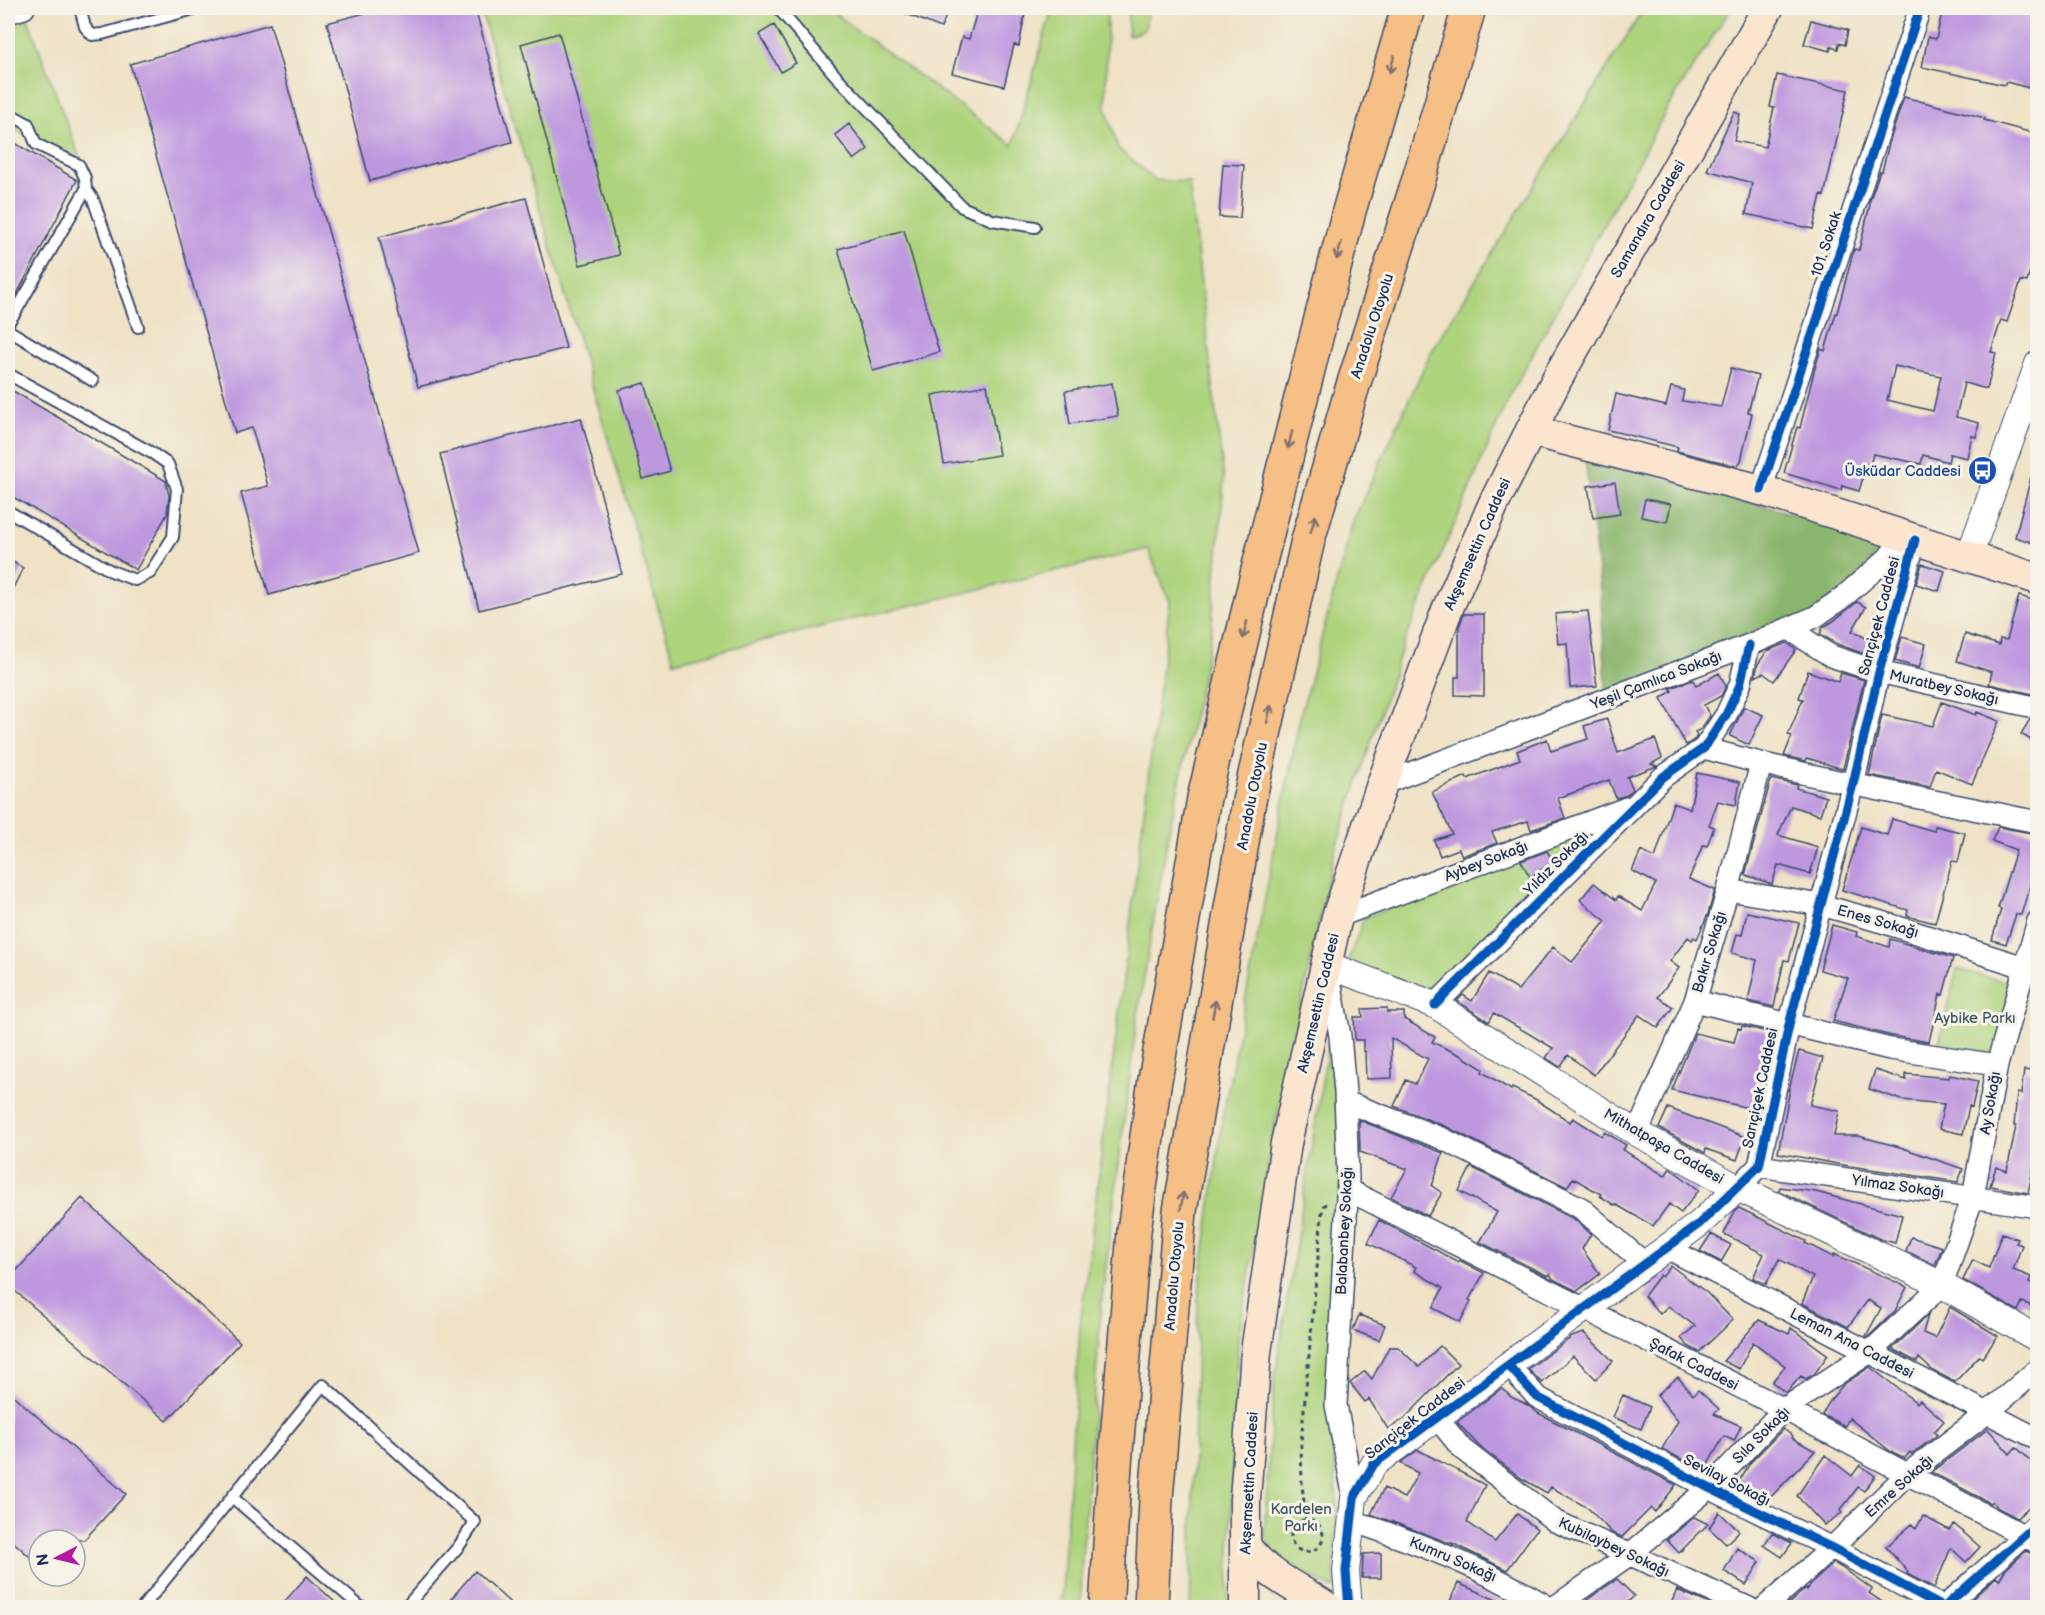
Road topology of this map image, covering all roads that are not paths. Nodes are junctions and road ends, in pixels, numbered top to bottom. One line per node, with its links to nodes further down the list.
1 (24, 8): 9 (street)
2 (80, 8): 3 (lane)
3 (198, 8)
4 (778, 8): 12 (lane)
5 (1408, 8): 76 (highway, one-way to 76)
6 (1469, 8): 57 (highway, Anadolu Otoyolu, one-way to 6)
7 (1768, 8): 19 (main road, Samandıra Caddesi)
8 (1920, 8): 20 (street, 101. Sokak)
9 (8, 13)
10 (8, 113): 11 (lane)
11 (86, 189): 13 (lane); 14 (lane)
12 (1035, 226)
13 (8, 323)
14 (138, 327)
15 (8, 330): 18 (lane)
16 (2037, 364): 23 (street)
17 (8, 374): 21 (lane)
18 (93, 381)
19 (1531, 431): 20 (main road); 31 (main road, Akşemsettin Caddesi)
20 (1761, 490): 22 (main road)
21 (8, 511)
22 (1910, 538): 23 (main road); 25 (street, Yeşil Çamlıca Sokağı); 27 (street, Sarıçiçek Caddesi)
23 (1969, 557): 24 (main road)
24 (2037, 579)
25 (1789, 629): 26 (street, Yeşil Çamlıca Sokağı); 27 (street, Muratbey Sokağı)
26 (1749, 645): 29 (street); 31 (street, Yeşil Çamlıca Sokağı)
27 (1879, 672): 28 (street, Muratbey Sokağı); 32 (street, Sarıçiçek Caddesi)
28 (2037, 708)
29 (1704, 748): 30 (street); 33 (street, Yıldız Sokağı)
30 (1761, 764): 32 (street); 35 (street, Bakır Sokağı)
31 (1382, 784): 37 (main road, Akşemsettin Caddesi)
32 (1853, 784): 34 (street); 36 (street, Sarıçiçek Caddesi)
33 (1636, 805): 37 (street, Aybey Sokağı); 42 (street, Yıldız Sokağı)
34 (2037, 822)
35 (1728, 891): 36 (street, Enes Sokağı); 41 (street, Bakır Sokağı)
36 (1821, 905): 40 (street, Enes Sokağı); 43 (street, Sarıçiçek Caddesi)
37 (1337, 917): 39 (main road, Akşemsettin Caddesi)
38 (2037, 921): 40 (street, Ay Sokağı)
39 (1327, 965): 42 (street, Mithatpaşa Caddesi); 45 (street, Balabanbey Sokağı); 70 (main road, Akşemsettin Caddesi)
40 (2024, 967): 44 (street, Ay Sokağı)
41 (1695, 1001): 43 (street); 46 (street, Bakır Sokağı)
42 (1435, 1005): 46 (street, Mithatpaşa Caddesi)
43 (1789, 1024): 44 (street); 47 (street, Sarıçiçek Caddesi)
44 (1997, 1065): 49 (street, Ay Sokağı)
45 (1346, 1102): 50 (street, Balabanbey Sokağı); 53 (street)
46 (1637, 1133): 48 (street, Mithatpaşa Caddesi)
47 (1759, 1166): 48 (street, Sarıçiçek Caddesi); 49 (street, Yılmaz Sokağı)
48 (1738, 1188): 52 (street, Sarıçiçek Caddesi); 54 (street, Mithatpaşa Caddesi)
49 (1973, 1197): 51 (street, Yılmaz Sokağı); 54 (street, Ay Sokağı)
50 (1347, 1198): 55 (street, Şafak Caddesi); 68 (street, Balabanbey Sokağı)
51 (2037, 1207)
52 (1667, 1248): 53 (street, Sarıçiçek Caddesi); 58 (street, Leman Ana Caddesi)
53 (1645, 1264): 55 (street, Sarıçiçek Caddesi)
54 (1942, 1285): 56 (street, Mithatpaşa Caddesi); 58 (street, Sıla Sokağı)
55 (1583, 1309): 59 (street, Sarıçiçek Caddesi); 61 (street, Şafak Caddesi)
56 (2037, 1339)
57 (1168, 1343): 77 (highway, Anadolu Otoyolu); 78 (highway)
58 (1870, 1352): 61 (street, Sıla Sokağı); 62 (street, Leman Ana Caddesi)
59 (1508, 1365): 63 (street, Sarıçiçek Caddesi); 66 (street, Sevilay Sokağı)
60 (2037, 1370): 62 (street, Emre Sokağı)
61 (1784, 1409): 65 (street, Şafak Caddesi); 66 (street, Sıla Sokağı)
62 (1987, 1413): 64 (street, Leman Ana Caddesi); 65 (street, Emre Sokağı)
63 (1438, 1419): 68 (street, Sarıçiçek Caddesi); 72 (street, Kubilaybey Sokağı)
64 (2037, 1439)
65 (1907, 1474): 69 (street, Şafak Caddesi); 71 (street, Emre Sokağı)
66 (1708, 1488): 71 (street, Sevilay Sokağı); 72 (street, Sıla Sokağı)
67 (232, 1497): 73 (lane); 74 (lane); 75 (lane)
68 (1353, 1510): 82 (street, Sarıçiçek Caddesi); 83 (street, Kumru Sokağı)
69 (2033, 1534): 86 (street)
70 (1245, 1545): 79 (main road, Akşemsettin Caddesi); 80 (main road); 81 (main road)
71 (1832, 1548): 85 (street, Emre Sokağı); 86 (street, Sevilay Sokağı)
72 (1629, 1554): 83 (street, Sıla Sokağı); 84 (street, Kubilaybey Sokağı)
73 (142, 1608)
74 (362, 1608)
75 (405, 1608)
76 (1106, 1608)
77 (1151, 1608)
78 (1164, 1608)
79 (1245, 1608)
80 (1300, 1608)
81 (1328, 1608)
82 (1349, 1608)
83 (1551, 1608)
84 (1749, 1608)
85 (1764, 1608)
86 (1943, 1608)

